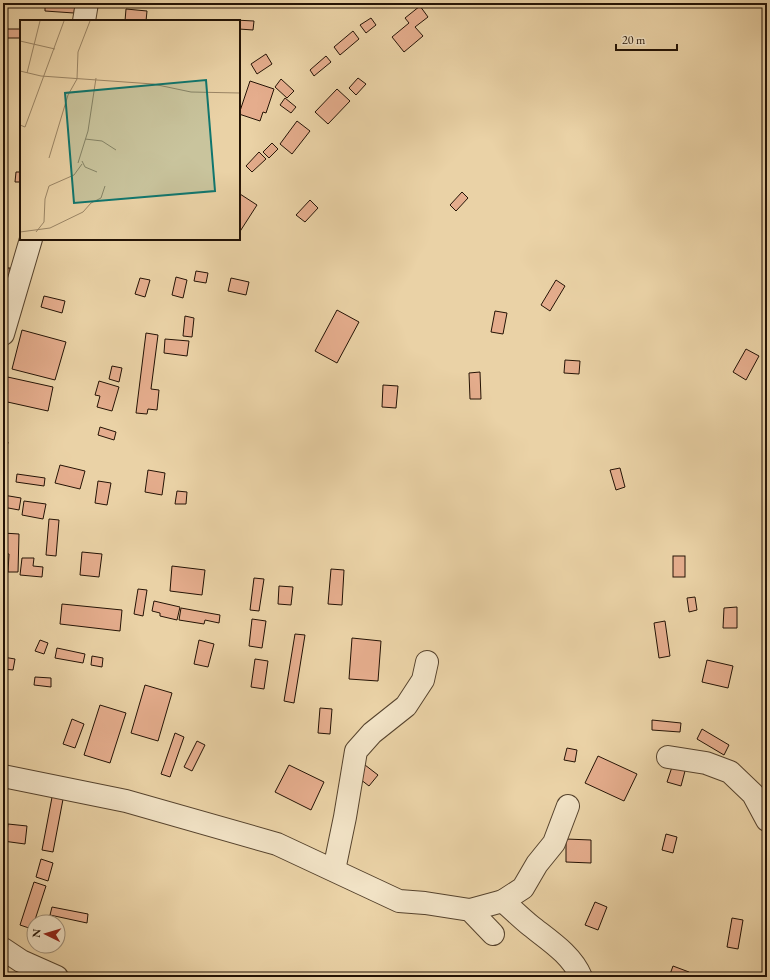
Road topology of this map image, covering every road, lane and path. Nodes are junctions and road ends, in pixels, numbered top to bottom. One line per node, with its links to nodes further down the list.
1 (87, 3): 2 (street)
2 (84, 20)
3 (32, 240): 4 (street)
4 (3, 334)
5 (427, 662): 10 (street)
6 (668, 757): 9 (street)
7 (3, 776): 10 (street)
8 (568, 806): 11 (street)
9 (767, 820)
10 (334, 870): 12 (street)
11 (503, 901): 12 (street); 16 (street)
12 (470, 910): 13 (street)
13 (493, 934)
14 (3, 949): 15 (street)
15 (57, 977)
16 (581, 977)

